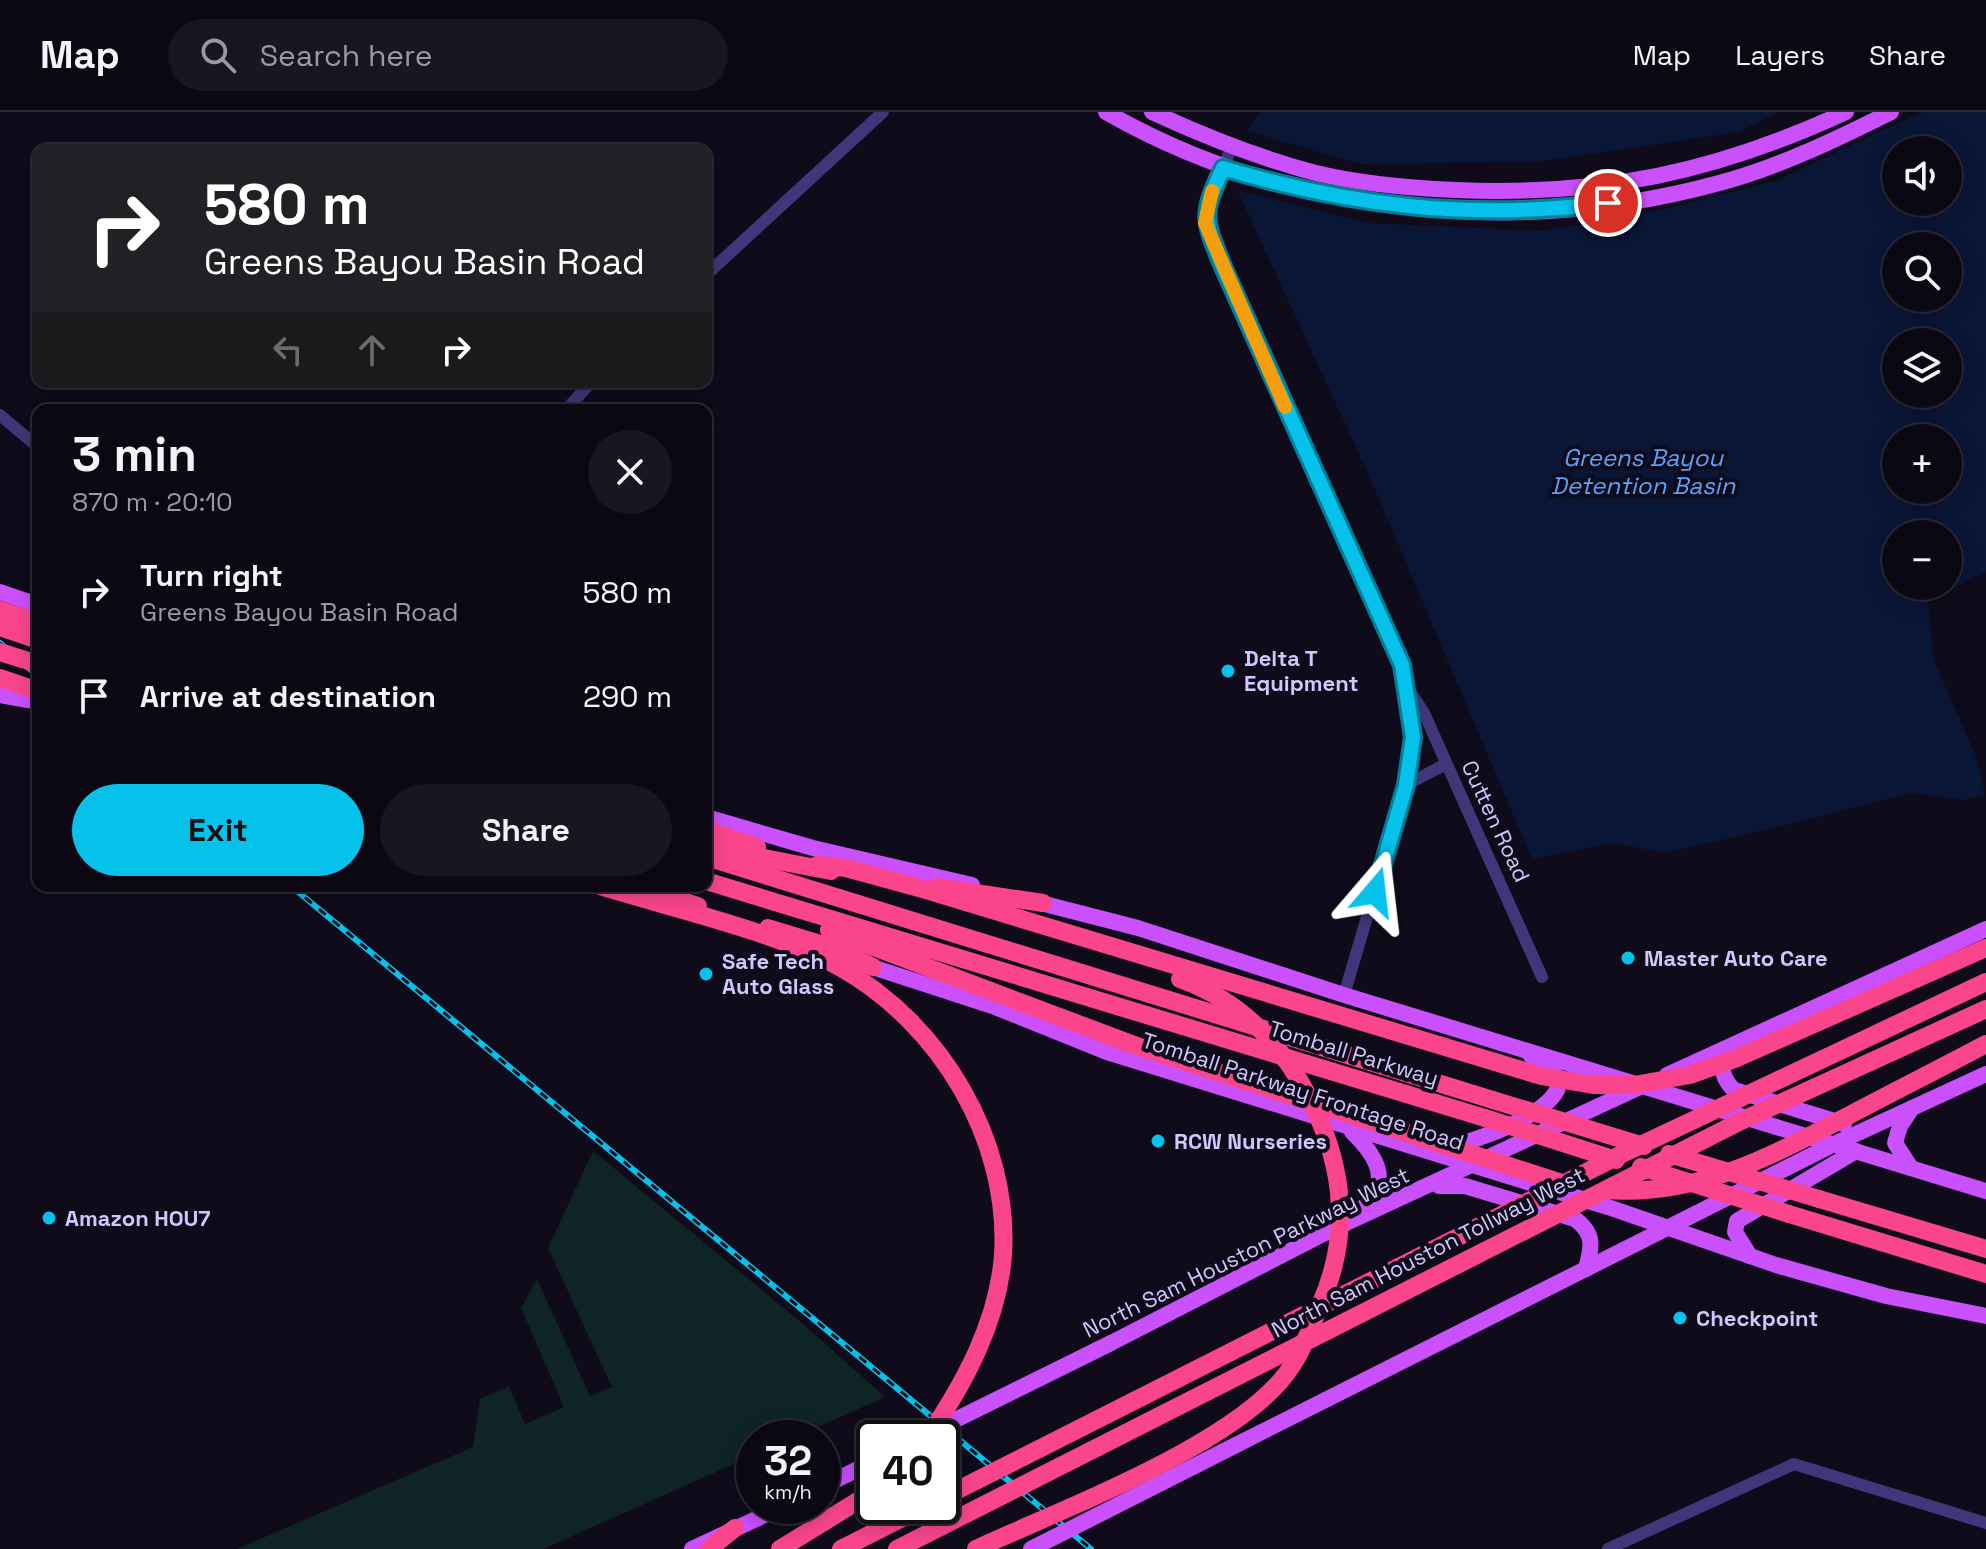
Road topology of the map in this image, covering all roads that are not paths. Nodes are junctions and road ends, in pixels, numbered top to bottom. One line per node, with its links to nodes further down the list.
1 (883, 112): 8 (street)
2 (1106, 112): 7 (main road)
3 (1152, 112): 6 (main road)
4 (1846, 112): 6 (main road)
5 (1891, 112): 7 (main road)
6 (1232, 147): 7 (street, Cutten Road)
7 (1223, 168): 22 (street, Cutten Road)
8 (712, 269)
9 (586, 388): 10 (street)
10 (571, 404)
11 (0, 415): 12 (street)
12 (32, 442)
13 (0, 592): 14 (main road)
14 (32, 603)
15 (0, 610): 16 (highway)
16 (32, 620)
17 (0, 627): 18 (highway)
18 (32, 638)
19 (0, 652): 20 (highway, bridge)
20 (32, 662)
21 (0, 678): 23 (highway)
22 (1406, 684): 26 (street, Cutten Road); 27 (street, Cutten Road)
23 (32, 689)
24 (0, 695): 25 (main road)
25 (32, 701)
26 (1446, 764): 27 (street); 42 (street, Cutten Road)
27 (1406, 785): 44 (street, Cutten Road)
28 (712, 819): 38 (main road)
29 (712, 832): 32 (highway)
30 (712, 849): 38 (highway)
31 (712, 859): 67 (highway, Tomball Parkway, bridge)
32 (817, 865): 40 (highway, bridge); 85 (highway, bridge)
33 (712, 885): 47 (highway, bridge)
34 (712, 885): 70 (highway, Tomball Parkway, bridge)
35 (619, 892): 72 (highway, bridge)
36 (633, 892): 41 (main road, Tomball Parkway Frontage Road)
37 (655, 892): 41 (highway)
38 (1043, 903): 44 (main road)
39 (1986, 929): 46 (main road, North Sam Houston Parkway West)
40 (1986, 948)
41 (873, 967): 54 (main road, Tomball Parkway Frontage Road)
42 (1542, 977)
43 (1986, 982): 74 (highway, North Sam Houston Tollway West, bridge)
44 (1344, 995): 48 (main road)
45 (1986, 1009): 84 (highway, North Sam Houston Tollway West, bridge)
46 (1734, 1044): 50 (main road, North Sam Houston Parkway West); 53 (main road)
47 (1986, 1044)
48 (1513, 1045): 50 (main road); 56 (main road)
49 (1986, 1074): 51 (main road)
50 (1644, 1085): 52 (main road); 55 (main road, North Sam Houston Parkway West)
51 (1913, 1107): 53 (main road); 60 (main road)
52 (1767, 1123): 57 (main road); 61 (main road)
53 (1878, 1124): 57 (main road)
54 (1348, 1128): 56 (main road, Tomball Parkway Frontage Road); 66 (main road)
55 (1542, 1133): 59 (main road, North Sam Houston Parkway West); 63 (main road)
56 (1397, 1144): 59 (main road, Tomball Parkway Frontage Road)
57 (1832, 1145): 58 (main road); 61 (main road)
58 (1856, 1151): 60 (main road); 68 (main road)
59 (1470, 1167): 62 (main road, North Sam Houston Parkway West); 63 (main road, Tomball Parkway Frontage Road)
60 (1911, 1168): 64 (main road)
61 (1764, 1179): 65 (main road)
62 (1430, 1187): 66 (main road, North Sam Houston Parkway West); 69 (main road)
63 (1542, 1188): 65 (main road, Tomball Parkway Frontage Road)
64 (1986, 1191)
65 (1666, 1228): 68 (main road, Tomball Parkway Frontage Road); 69 (main road)
66 (1331, 1230): 73 (main road, North Sam Houston Parkway West, bridge)
67 (1986, 1249)
68 (1750, 1256): 71 (main road, Tomball Parkway Frontage Road)
69 (1586, 1269): 86 (main road, bridge)
70 (1986, 1274)
71 (1986, 1316)
72 (939, 1420)
73 (956, 1420)
74 (960, 1489)
75 (856, 1502): 82 (highway)
76 (1986, 1523): 87 (street)
77 (744, 1524): 79 (main road)
78 (890, 1524): 83 (highway)
79 (735, 1528): 80 (main road); 81 (highway)
80 (692, 1549)
81 (709, 1549)
82 (780, 1549)
83 (841, 1549)
84 (897, 1549)
85 (976, 1549)
86 (1031, 1549)
87 (1608, 1549)

